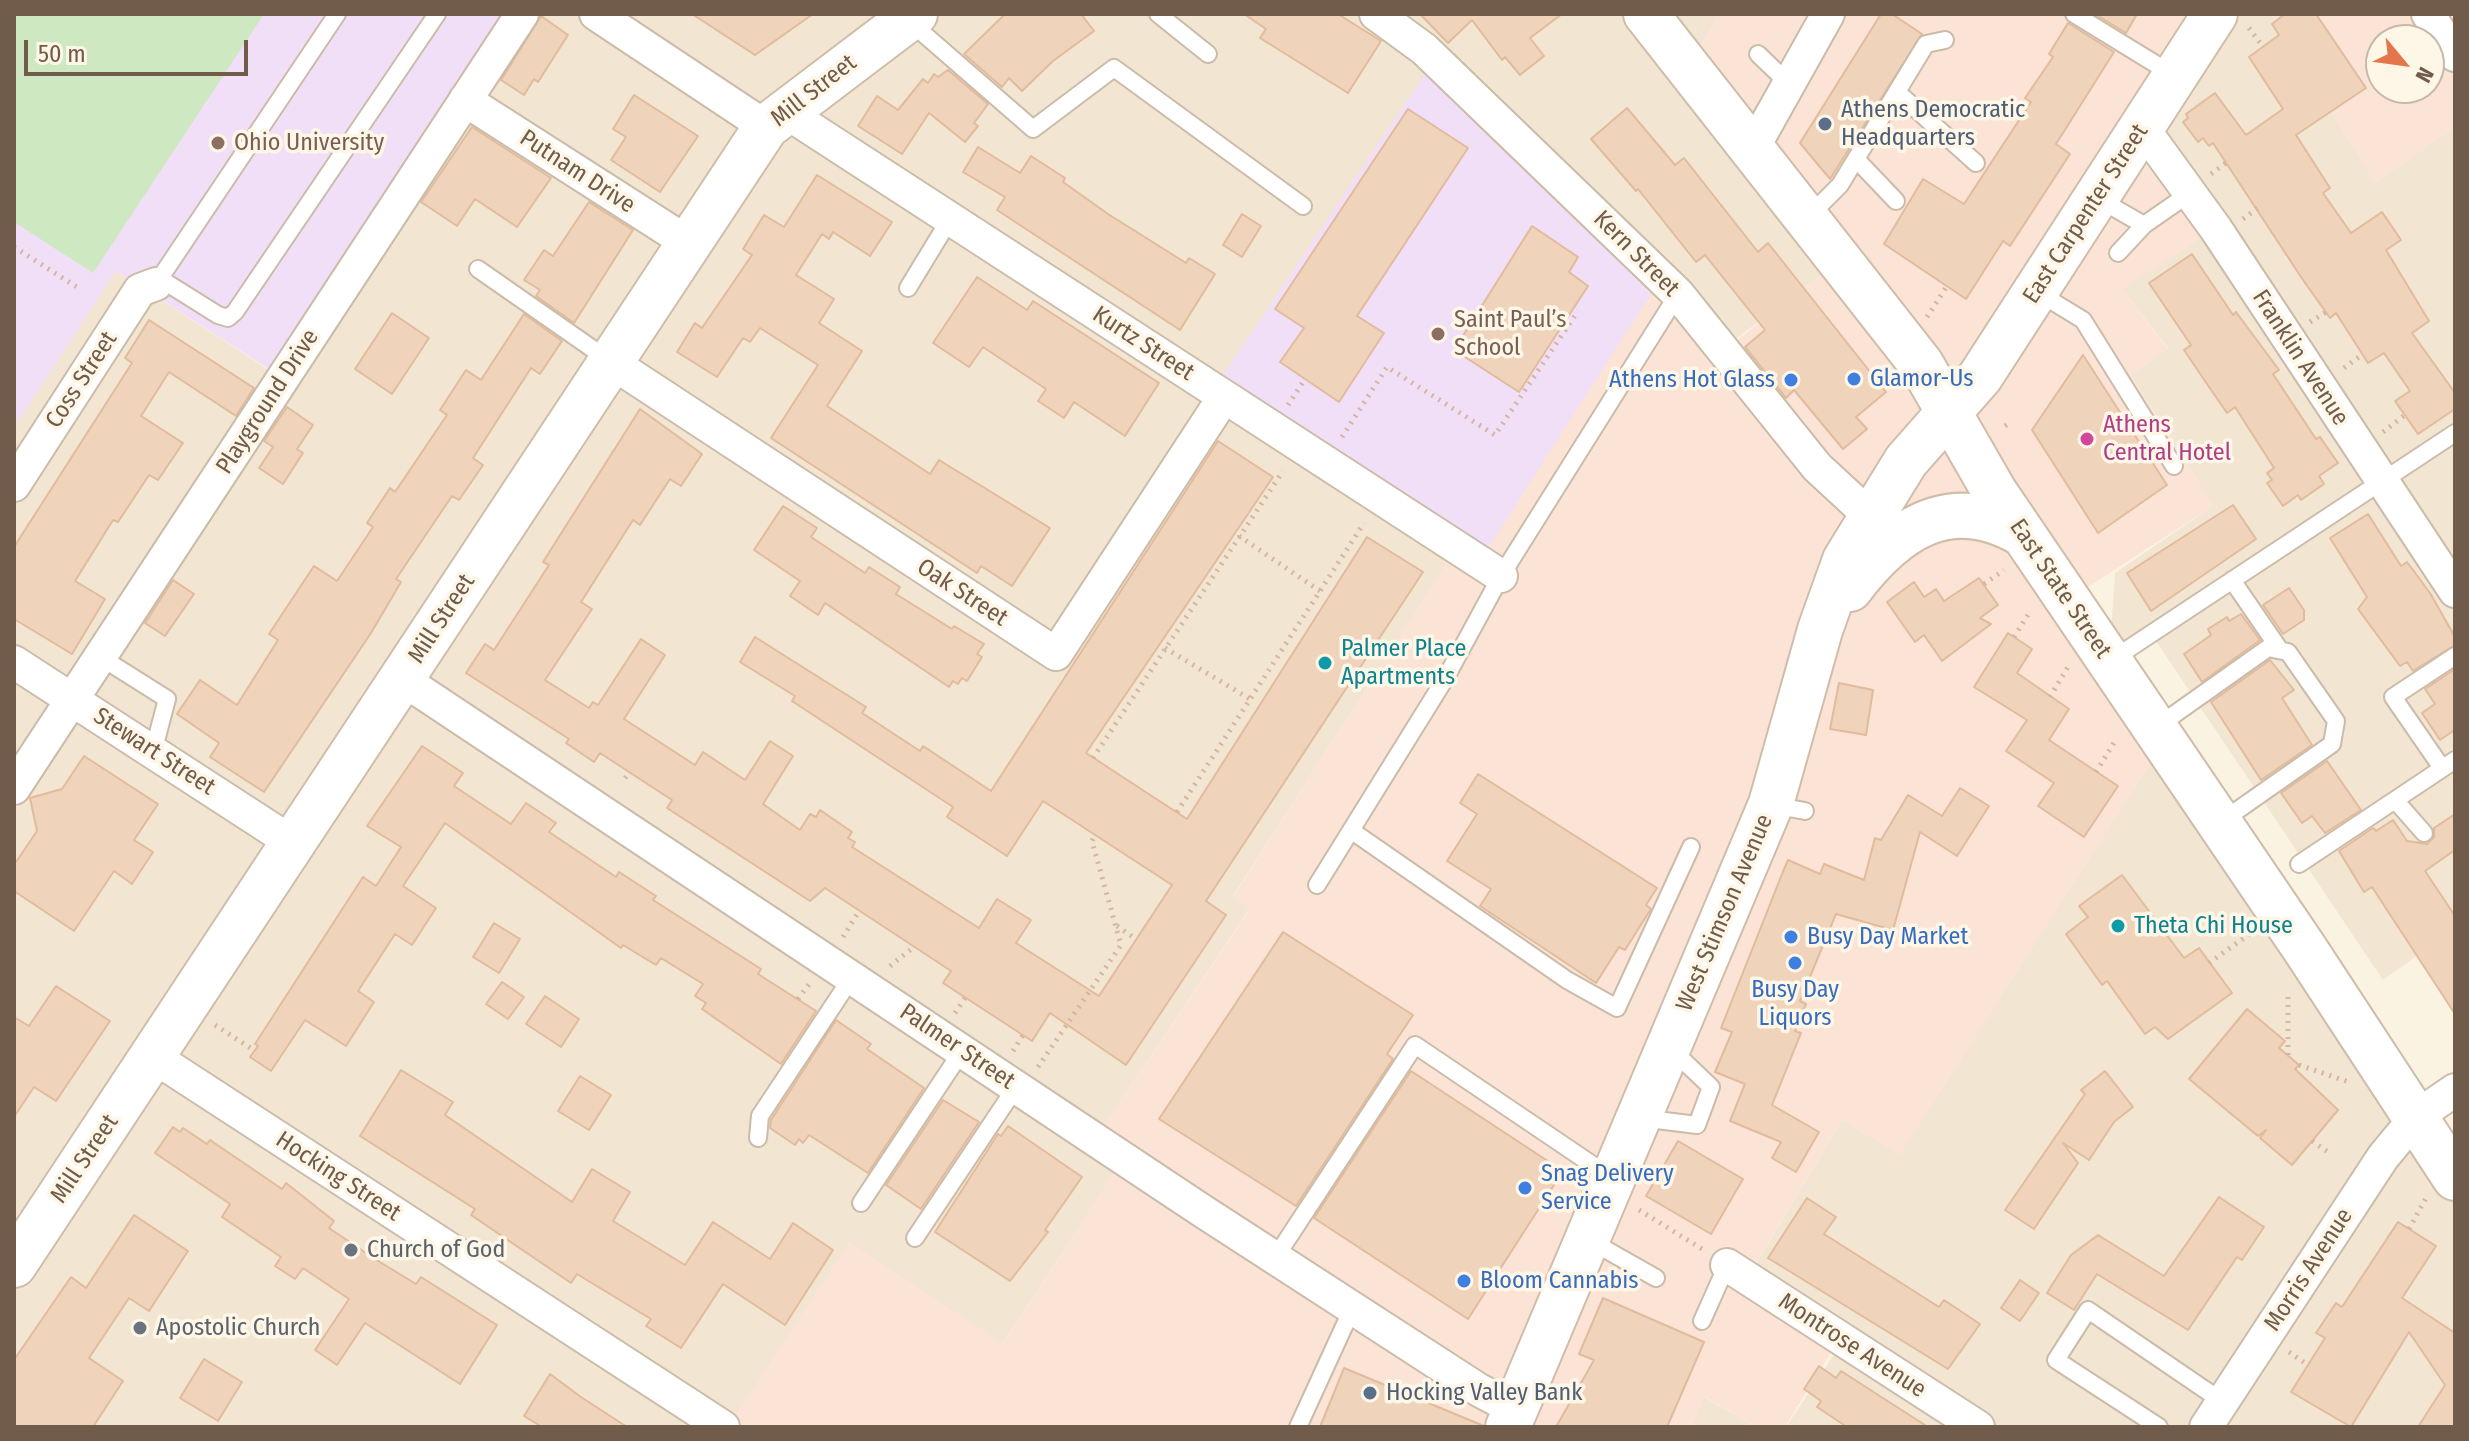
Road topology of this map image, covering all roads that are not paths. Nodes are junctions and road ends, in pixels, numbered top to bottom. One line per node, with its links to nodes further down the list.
1 (337, 14): 36 (lane)
2 (437, 14): 36 (lane)
3 (522, 14): 20 (street, Playground Drive)
4 (596, 14): 21 (street, Kurtz Street)
5 (1158, 14): 14 (lane)
6 (1376, 14): 39 (street, Kern Street)
7 (1646, 14): 23 (main road, East State Street)
8 (1828, 14): 18 (street)
9 (2074, 14): 17 (lane)
10 (2428, 14): 16 (street)
11 (911, 17): 21 (main road, Mill Street); 29 (lane)
12 (2216, 19): 17 (main road, East Carpenter Street)
13 (1945, 40): 19 (lane)
14 (1208, 54)
15 (1758, 54): 18 (lane)
16 (2455, 55)
17 (2175, 76): 22 (main road, East Carpenter Street)
18 (1789, 84): 23 (street)
19 (1897, 92): 24 (lane); 25 (lane)
20 (465, 100): 33 (street, Putnam Drive); 55 (street, Playground Drive)
21 (775, 119): 31 (street, Kurtz Street); 33 (main road, Mill Street)
22 (2142, 127): 26 (street, Franklin Avenue); 27 (main road, East Carpenter Street)
23 (1753, 148): 30 (main road, East State Street)
24 (1856, 159): 28 (lane); 30 (lane)
25 (1976, 163)
26 (2190, 193): 32 (lane); 45 (street, Franklin Avenue)
27 (2096, 198): 32 (lane); 38 (main road, East Carpenter Street)
28 (1896, 201)
29 (1303, 206)
30 (1807, 218): 42 (main road, East State Street)
31 (950, 219): 37 (lane); 41 (street, Kurtz Street)
32 (2144, 225): 34 (lane)
33 (690, 244): 40 (main road, Mill Street)
34 (2118, 253)
35 (478, 269): 40 (lane)
36 (157, 281): 46 (street, Coss Street)
37 (908, 288)
38 (2036, 291): 42 (main road, East Carpenter Street); 44 (lane)
39 (1678, 294): 47 (street, Kern Street); 49 (lane)
40 (611, 362): 41 (street, Oak Street); 58 (main road, Mill Street)
41 (1224, 397): 49 (street, Kurtz Street)
42 (1949, 409): 47 (main road, West Stimson Avenue); 48 (main road, East State Street)
43 (2455, 433): 45 (lane)
44 (2174, 466)
45 (2380, 481): 50 (lane); 51 (street, Franklin Avenue)
46 (14, 485)
47 (1871, 517): 52 (main road, West Stimson Avenue)
48 (2016, 551): 52 (main road); 57 (main road, East State Street)
49 (1501, 576): 66 (lane)
50 (2232, 580): 53 (lane); 57 (lane)
51 (2455, 591)
52 (1820, 630): 80 (main road, West Stimson Avenue)
53 (2280, 650): 60 (lane); 65 (lane)
54 (2455, 656): 62 (lane)
55 (102, 658): 59 (street, Playground Drive); 61 (lane)
56 (14, 662): 59 (street, Stewart Street)
57 (2090, 662): 60 (main road, East State Street)
58 (402, 679): 68 (main road, Mill Street); 72 (street, Palmer Street)
59 (74, 700): 61 (street, Stewart Street); 63 (street, Playground Drive)
60 (2134, 736): 65 (main road, East State Street)
61 (153, 752): 68 (street, Stewart Street)
62 (2448, 764): 64 (lane)
63 (14, 788)
64 (2395, 800): 67 (lane); 70 (lane)
65 (2218, 824): 77 (main road, East State Street)
66 (1352, 831): 69 (lane); 71 (lane)
67 (2424, 833)
68 (293, 843): 74 (main road, Mill Street)
69 (1691, 847)
70 (2299, 864)
71 (1317, 885)
72 (868, 976): 73 (street, Palmer Street); 78 (lane)
73 (962, 1051): 75 (street, Palmer Street); 81 (lane)
74 (154, 1057): 85 (main road, Mill Street); 93 (street, Hocking Street)
75 (1024, 1080): 82 (lane); 84 (street, Palmer Street)
76 (2455, 1090): 77 (street, Morris Avenue)
77 (2417, 1116): 79 (main road, East State Street); 90 (street, Morris Avenue)
78 (758, 1138)
79 (2443, 1184)
80 (1624, 1193): 83 (main road, West Stimson Avenue); 84 (lane)
81 (861, 1203)
82 (915, 1238)
83 (1588, 1239): 87 (lane); 91 (main road, West Stimson Avenue)
84 (1275, 1258): 88 (street, Palmer Street)
85 (14, 1265)
86 (1727, 1265): 89 (lane); 92 (street, Montrose Avenue)
87 (1656, 1278)
88 (1352, 1309): 91 (street, Palmer Street); 94 (lane)
89 (1702, 1321)
90 (2214, 1414): 95 (lane)
91 (1512, 1418)
92 (1965, 1424)
93 (723, 1427)
94 (1298, 1427)
95 (2159, 1427)

